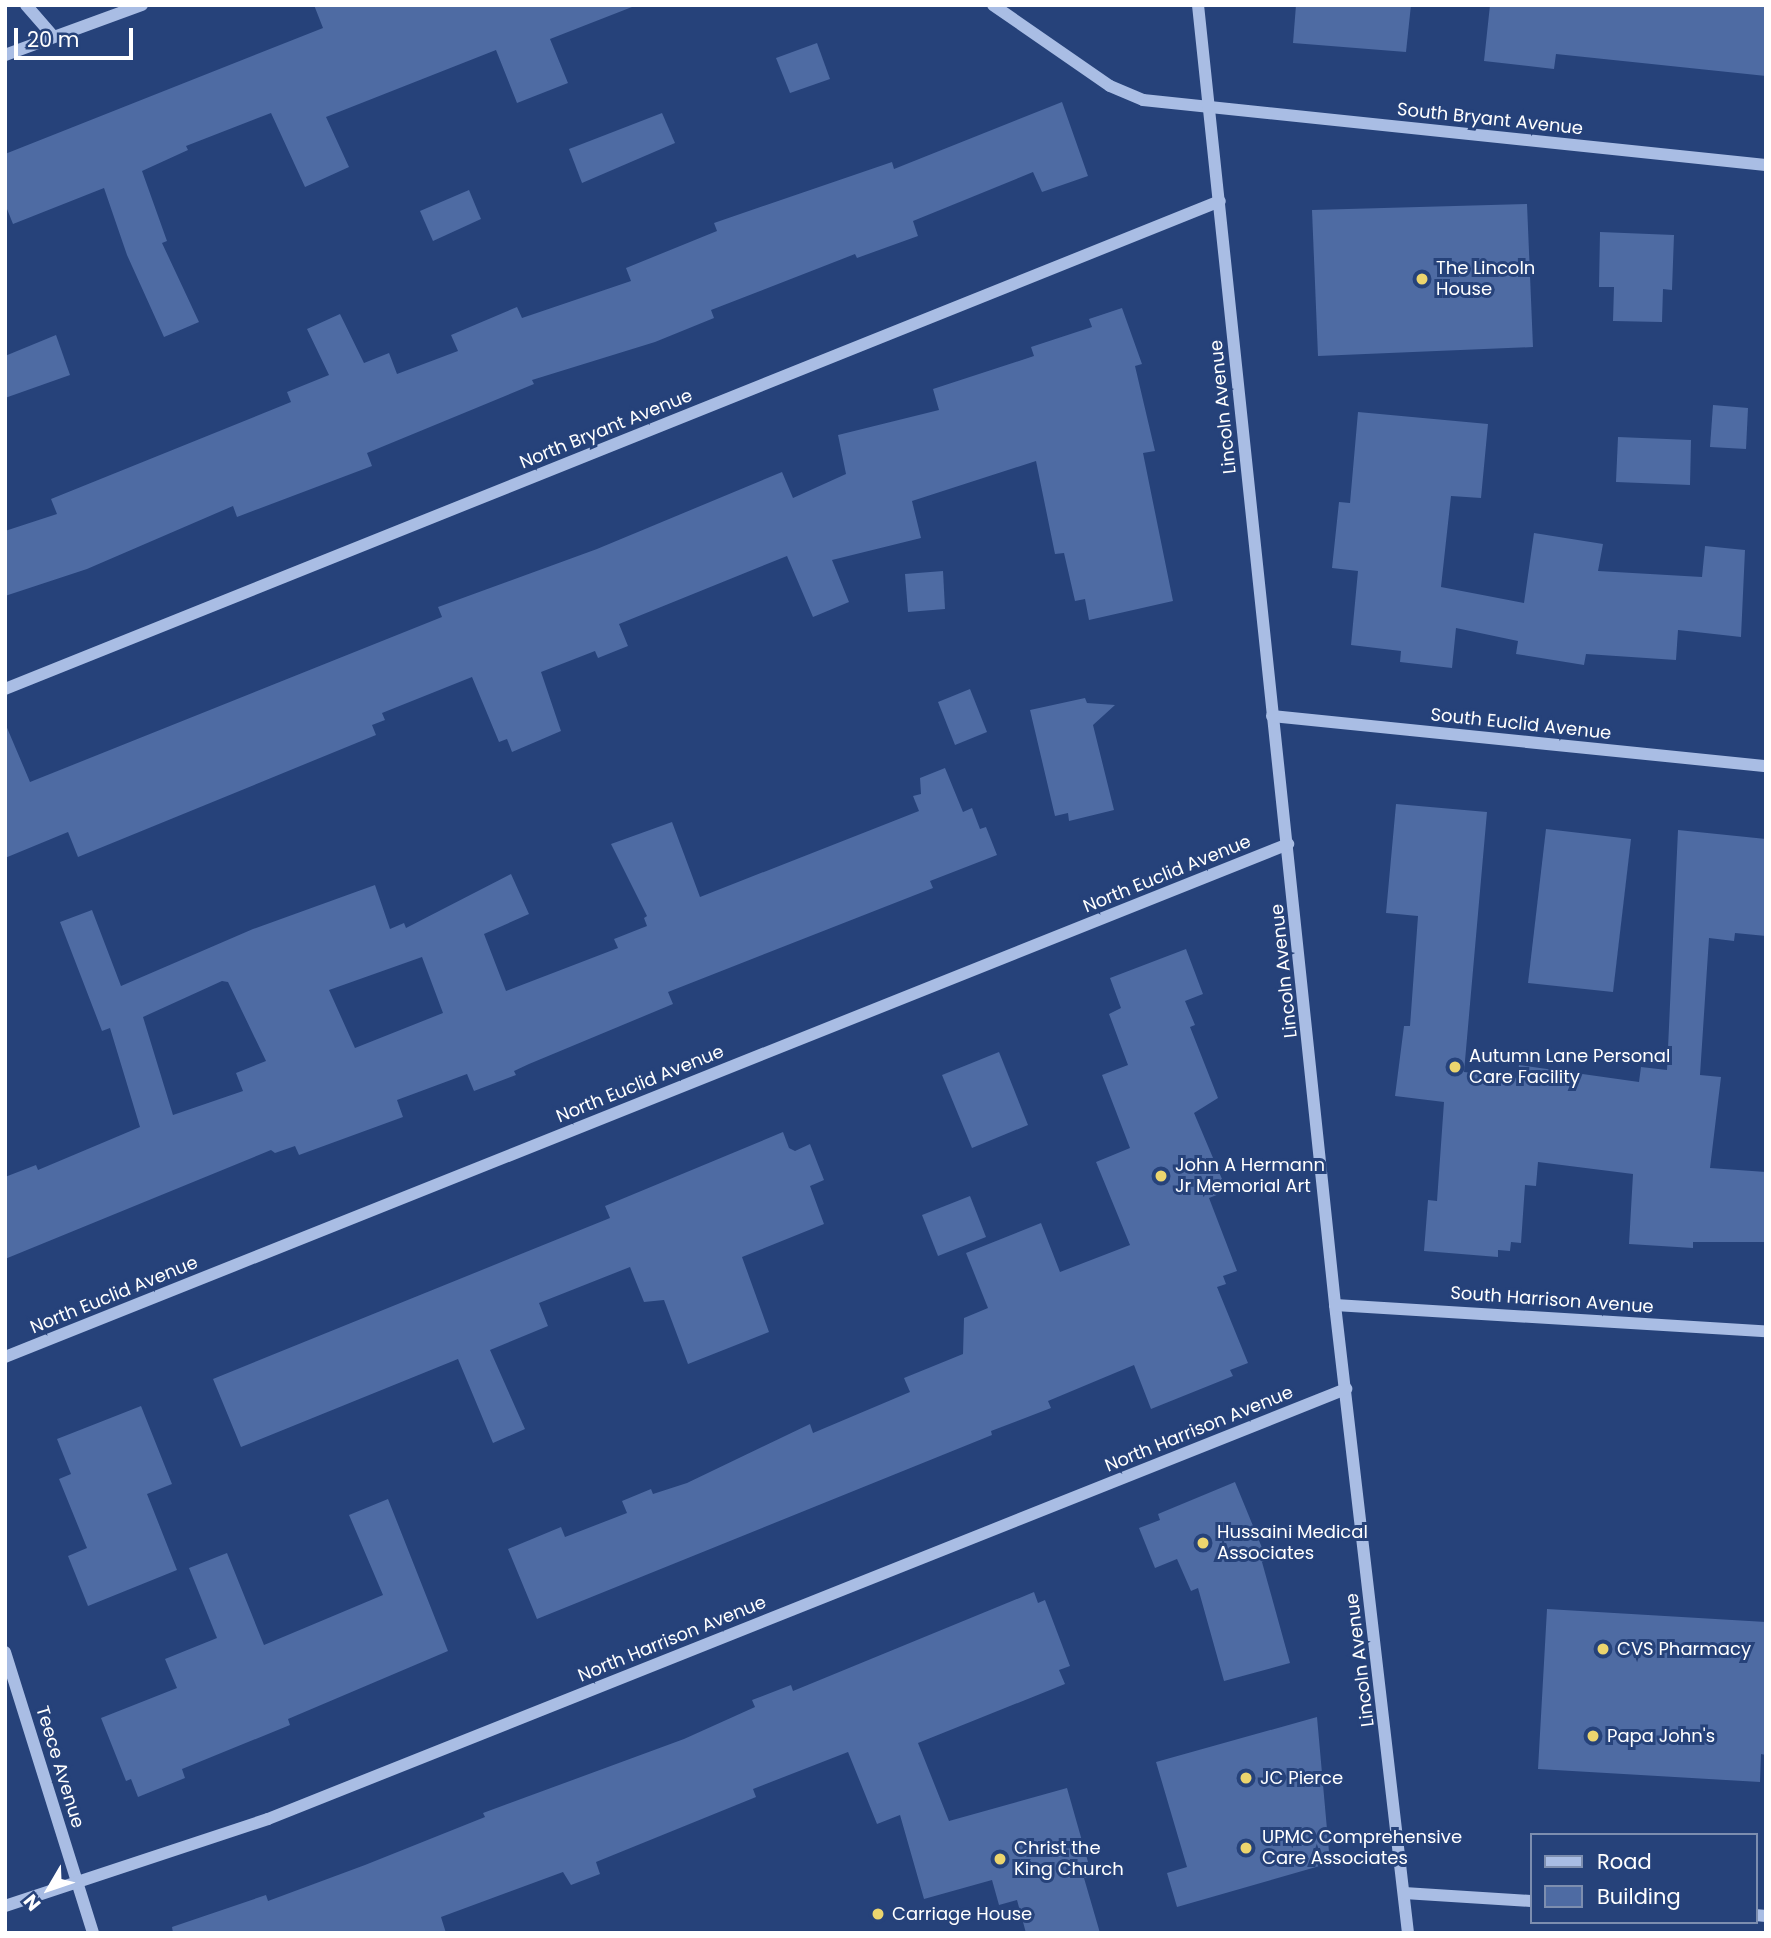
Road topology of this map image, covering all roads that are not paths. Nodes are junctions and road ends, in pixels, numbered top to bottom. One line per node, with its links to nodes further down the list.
1 (26, 5): 5 (street)
2 (142, 5): 5 (street)
3 (993, 5): 7 (street, South Bryant Avenue)
4 (1198, 5): 7 (street, Lincoln Avenue)
5 (52, 35): 6 (street)
6 (5, 55)
7 (1210, 107): 8 (street, South Bryant Avenue); 9 (street, Lincoln Avenue)
8 (1766, 165)
9 (1220, 201): 10 (street, North Bryant Avenue); 11 (street, Lincoln Avenue)
10 (5, 689)
11 (1272, 716): 12 (street, South Euclid Avenue); 13 (street, Lincoln Avenue)
12 (1766, 766)
13 (1288, 844): 14 (street, Lincoln Avenue); 16 (street, North Euclid Avenue)
14 (1335, 1305): 15 (street, South Harrison Avenue); 17 (street, Lincoln Avenue)
15 (1766, 1332)
16 (5, 1357)
17 (1346, 1389): 19 (street, North Harrison Avenue); 20 (street, Lincoln Avenue)
18 (5, 1652): 19 (street, Teece Avenue)
19 (78, 1883): 22 (street, North Harrison Avenue); 23 (street, Teece Avenue)
20 (1404, 1893): 21 (street); 24 (street, Lincoln Avenue)
21 (1530, 1901)
22 (5, 1906)
23 (93, 1933)
24 (1408, 1933)

